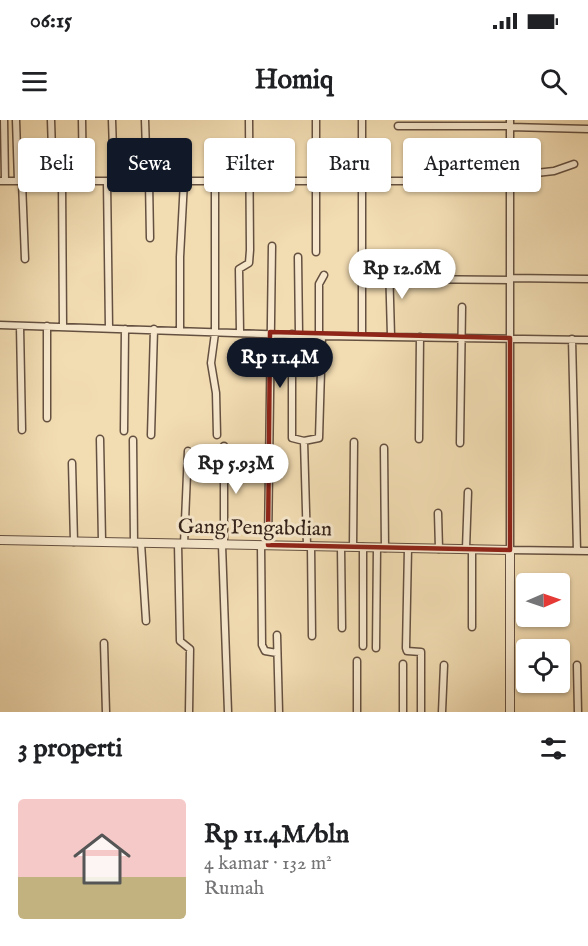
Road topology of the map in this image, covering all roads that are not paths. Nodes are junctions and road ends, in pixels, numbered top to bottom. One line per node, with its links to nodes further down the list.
1 (4, 120): 25 (street)
2 (16, 120): 22 (street)
3 (51, 120): 15 (street)
4 (82, 120): 16 (street)
5 (112, 120): 17 (street)
6 (145, 120): 18 (street)
7 (249, 120): 19 (street)
8 (316, 120): 20 (street)
9 (362, 120): 21 (street)
10 (544, 120): 13 (street)
11 (510, 125): 12 (street); 13 (street)
12 (398, 126)
13 (544, 129): 14 (street)
14 (588, 129)
15 (52, 138)
16 (82, 138)
17 (111, 138)
18 (146, 138)
19 (249, 138)
20 (316, 138)
21 (362, 138)
22 (18, 151)
23 (574, 164): 24 (street)
24 (541, 173)
25 (2, 181): 26 (street)
26 (18, 182)
27 (21, 192): 41 (street)
28 (62, 192): 51 (street)
29 (110, 192): 52 (street)
30 (148, 192): 37 (street)
31 (183, 192): 55 (street)
32 (215, 192): 57 (street)
33 (250, 192): 56 (street)
34 (316, 192): 39 (street)
35 (362, 192): 61 (street)
36 (509, 192): 45 (street)
37 (150, 238)
38 (272, 246): 58 (street)
39 (316, 252)
40 (298, 257): 59 (street)
41 (25, 259)
42 (389, 264): 62 (street)
43 (324, 275): 60 (street)
44 (404, 279): 45 (street)
45 (510, 279): 46 (street); 65 (street)
46 (588, 279)
47 (462, 307): 64 (street)
48 (0, 325): 49 (street)
49 (20, 326): 50 (street); 69 (street)
50 (48, 326): 51 (street); 68 (street)
51 (63, 327): 52 (street)
52 (109, 328): 53 (street)
53 (125, 329): 54 (street); 70 (street)
54 (154, 329): 55 (street); 71 (street)
55 (180, 331): 57 (street)
56 (240, 332): 57 (street); 58 (street)
57 (215, 333): 72 (street)
58 (270, 333): 59 (street); 91 (street)
59 (295, 334): 60 (street); 76 (street)
60 (320, 336): 61 (street); 76 (street)
61 (362, 336): 62 (street)
62 (391, 336): 63 (street)
63 (420, 337): 64 (street); 74 (street)
64 (462, 337): 65 (street); 78 (street)
65 (510, 338): 66 (street); 100 (street)
66 (572, 339): 67 (street); 101 (street)
67 (588, 340)
68 (47, 418)
69 (22, 430)
70 (124, 431)
71 (151, 435)
72 (217, 435)
73 (100, 439): 86 (street)
74 (419, 439)
75 (133, 440): 88 (street)
76 (304, 441): 92 (street)
77 (354, 442): 94 (street)
78 (460, 443)
79 (224, 446): 90 (street)
80 (384, 448): 96 (street)
81 (188, 451): 89 (street)
82 (72, 463): 87 (street)
83 (468, 492): 99 (street)
84 (438, 513): 98 (street)
85 (0, 540): 87 (street, Gang Pengabdian)
86 (102, 541): 87 (street, Gang Pengabdian); 88 (street, Gang Pengabdian)
87 (74, 542)
88 (137, 543): 89 (street, Gang Pengabdian); 103 (street)
89 (181, 544): 90 (street, Gang Pengabdian); 117 (street)
90 (223, 544): 91 (street, Gang Pengabdian); 118 (street)
91 (265, 545): 92 (street, Gang Pengabdian); 111 (street)
92 (309, 546): 93 (street, Gang Pengabdian); 107 (street)
93 (341, 547): 94 (street, Gang Pengabdian); 105 (street)
94 (353, 547): 95 (street, Gang Pengabdian)
95 (363, 548): 96 (street, Gang Pengabdian); 109 (street)
96 (381, 548): 97 (street, Gang Pengabdian); 110 (street)
97 (408, 548): 98 (street, Gang Pengabdian); 122 (street)
98 (439, 549): 99 (street, Gang Pengabdian)
99 (469, 549): 100 (street, Gang Pengabdian); 104 (street)
100 (510, 550): 101 (street); 124 (street)
101 (577, 551): 102 (street)
102 (588, 551)
103 (146, 621)
104 (472, 627)
105 (342, 628)
106 (277, 635): 111 (street)
107 (312, 636)
108 (104, 643): 116 (street)
109 (363, 646)
110 (376, 648)
111 (277, 653): 119 (street)
112 (357, 661): 120 (street)
113 (404, 664): 121 (street)
114 (444, 665): 123 (street)
115 (577, 665): 125 (street)
116 (106, 712)
117 (189, 712)
118 (228, 712)
119 (279, 712)
120 (357, 712)
121 (403, 712)
122 (421, 712)
123 (442, 712)
124 (510, 712)
125 (578, 712)

